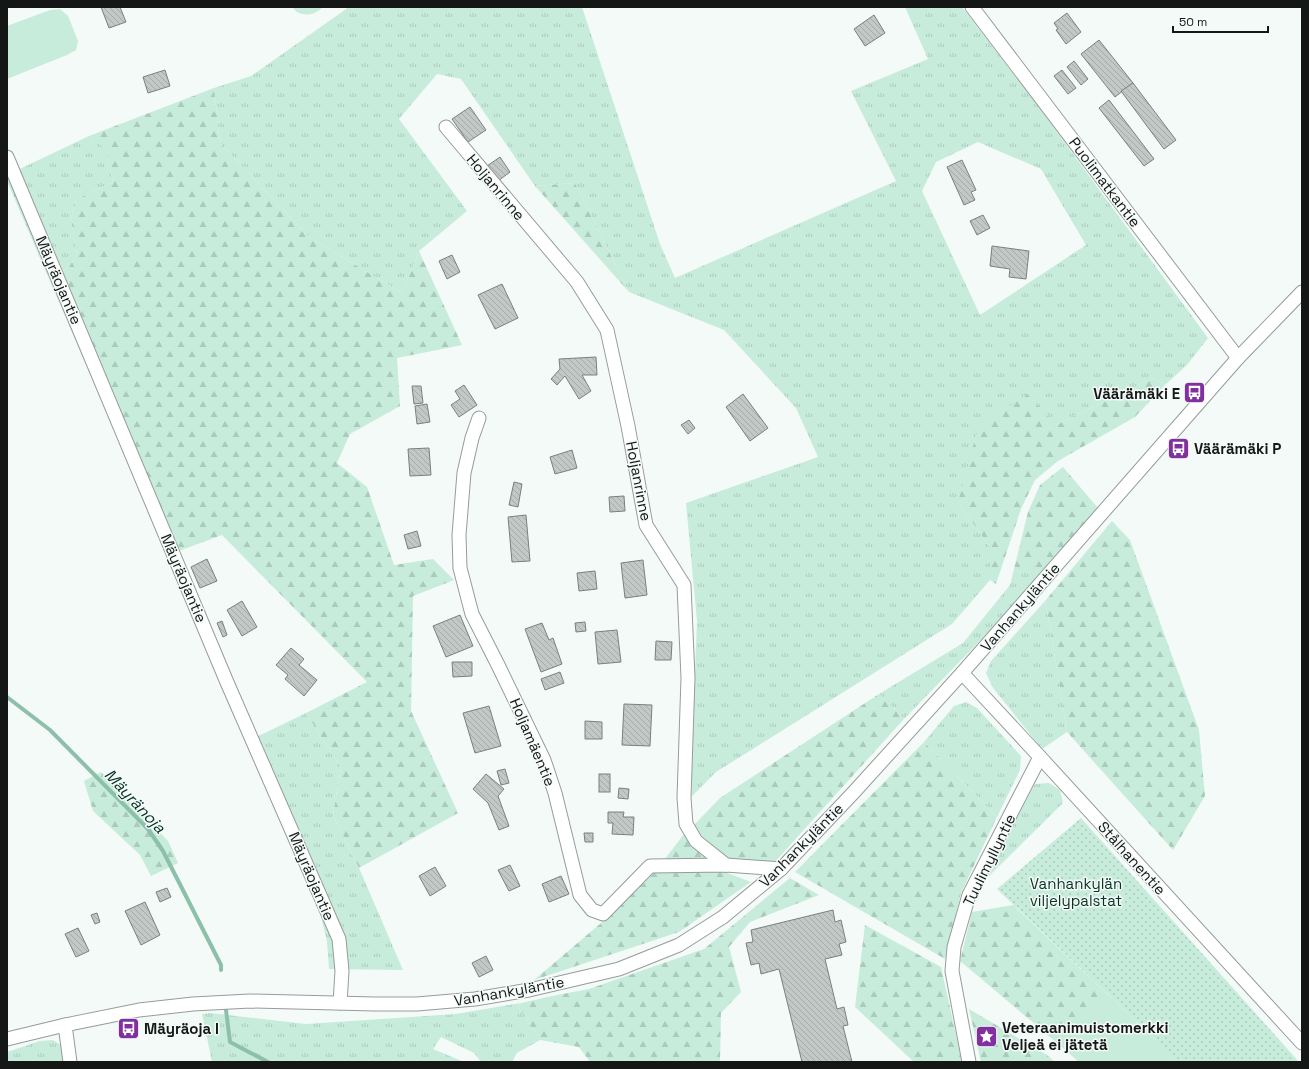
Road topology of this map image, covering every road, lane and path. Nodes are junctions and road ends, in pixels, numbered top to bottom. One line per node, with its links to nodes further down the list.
1 (972, 7): 5 (street, Puolimatkantie)
2 (446, 128): 9 (street, Holjanrinne)
3 (7, 157): 11 (street, Mäyräojantie)
4 (1302, 292): 5 (street, Vanhankyläntie)
5 (1238, 358): 7 (street, Vanhankyläntie)
6 (479, 418): 9 (street, Holjamäentie)
7 (962, 673): 8 (street, Stålhanentie); 10 (street, Vanhankyläntie)
8 (1040, 757): 14 (street, Stålhanentie); 16 (street, Tuulimyllyntie)
9 (726, 866): 10 (street, Holjamäentie)
10 (781, 869): 11 (street, Vanhankyläntie)
11 (340, 1003): 12 (street, Vanhankyläntie)
12 (65, 1025): 13 (street, Vanhankyläntie); 15 (street)
13 (7, 1039)
14 (1302, 1043)
15 (70, 1062)
16 (969, 1062)

